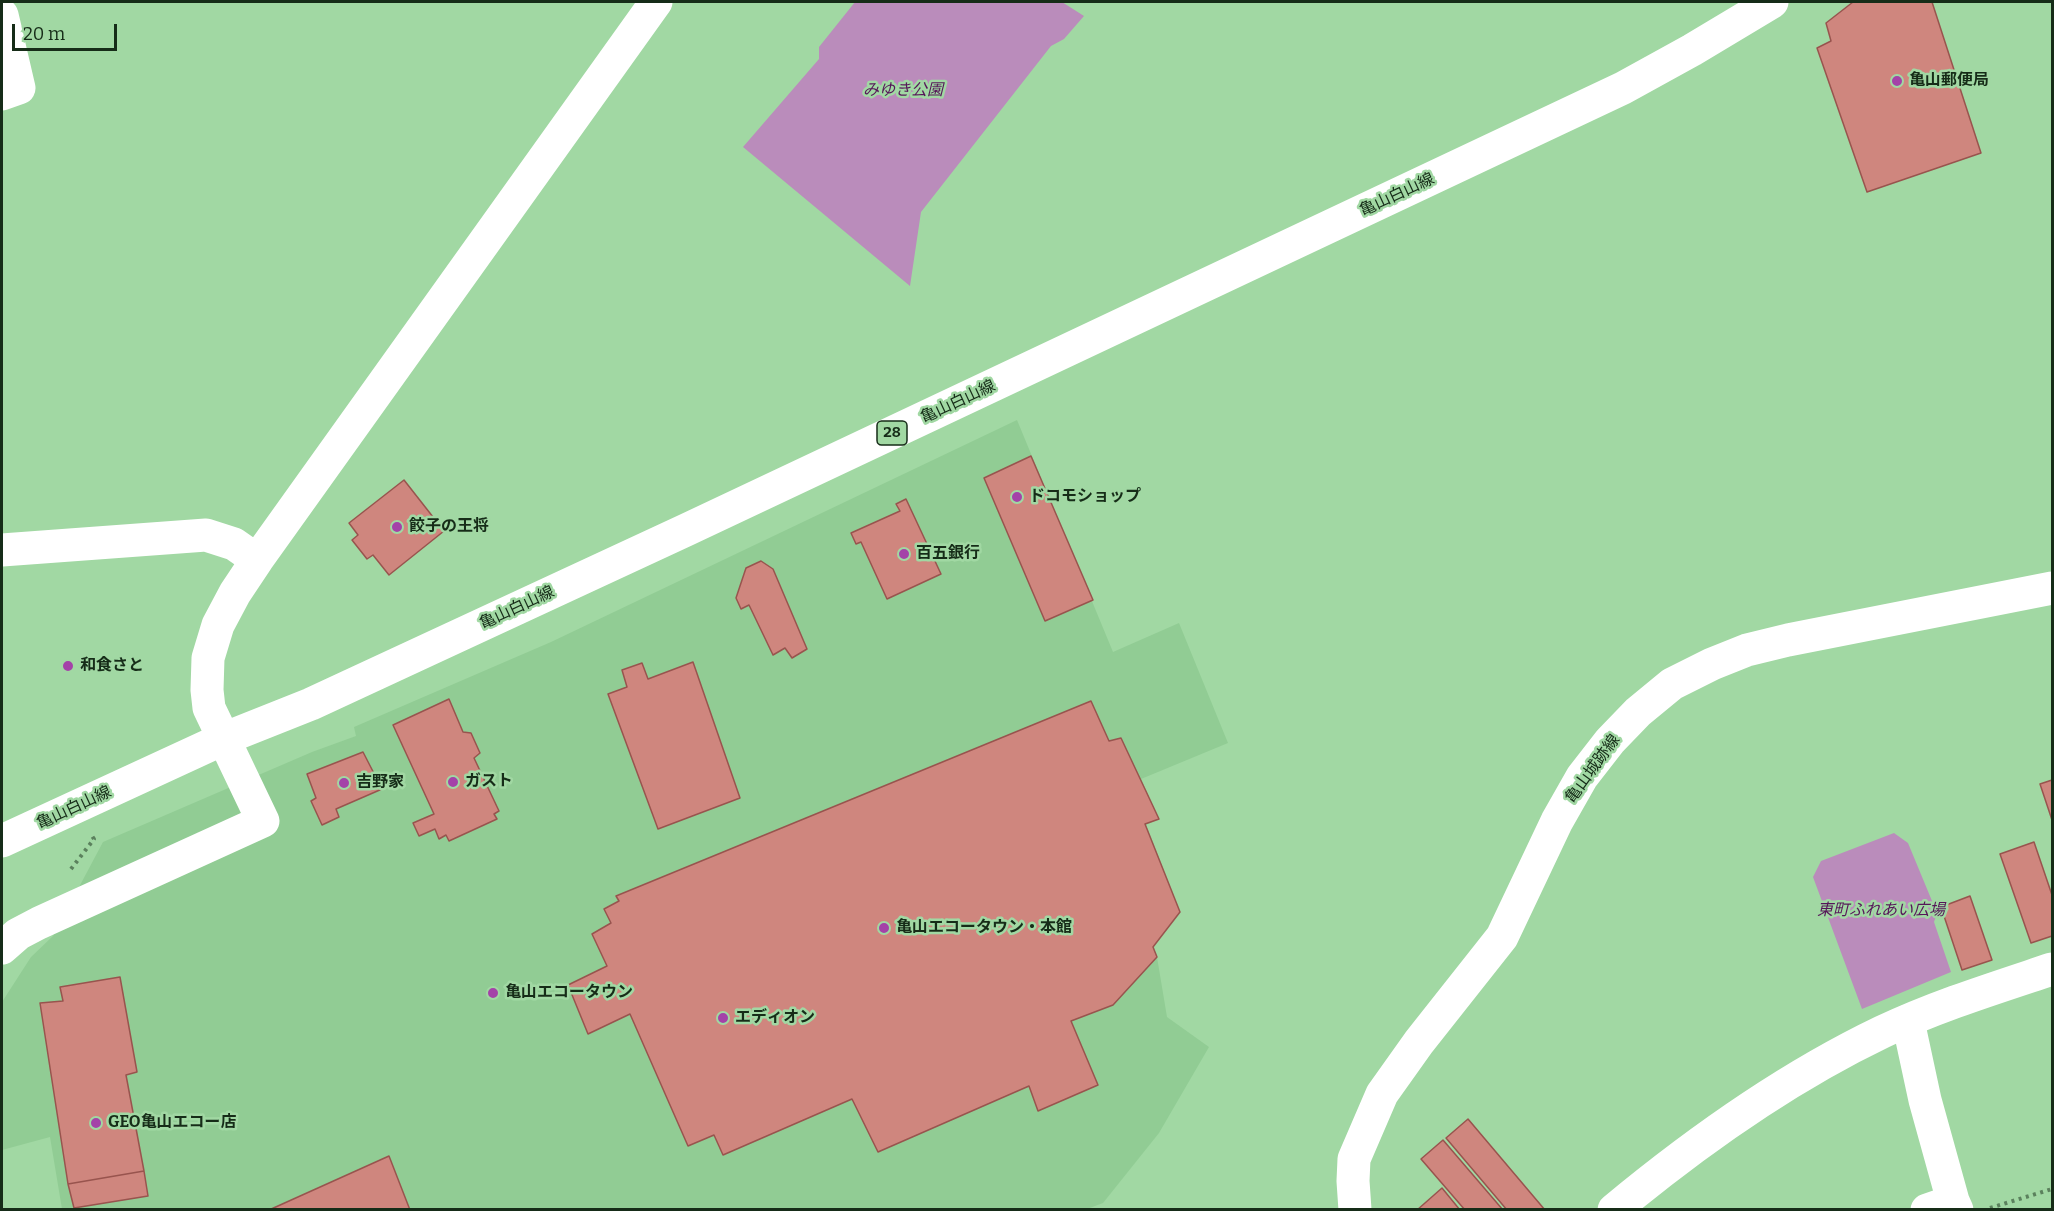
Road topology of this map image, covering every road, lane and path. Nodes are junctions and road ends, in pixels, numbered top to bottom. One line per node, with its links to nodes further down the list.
1 (656, 2): 6 (main road)
2 (1772, 2): 8 (main road, 亀山白山線 / 28)
3 (2, 15): 4 (main road)
4 (2, 94)
5 (2, 550): 6 (main road)
6 (256, 560): 8 (main road)
7 (2052, 588): 15 (main road, 亀山城跡線)
8 (223, 739): 9 (main road, 亀山白山線 / 28); 10 (main road)
9 (2, 841)
10 (2, 948)
11 (2052, 969): 12 (main road)
12 (1908, 1021): 14 (main road); 16 (main road)
13 (2052, 1189): 17 (path)
14 (1946, 1206)
15 (1355, 1209)
16 (1614, 1209)
17 (1987, 1209)

